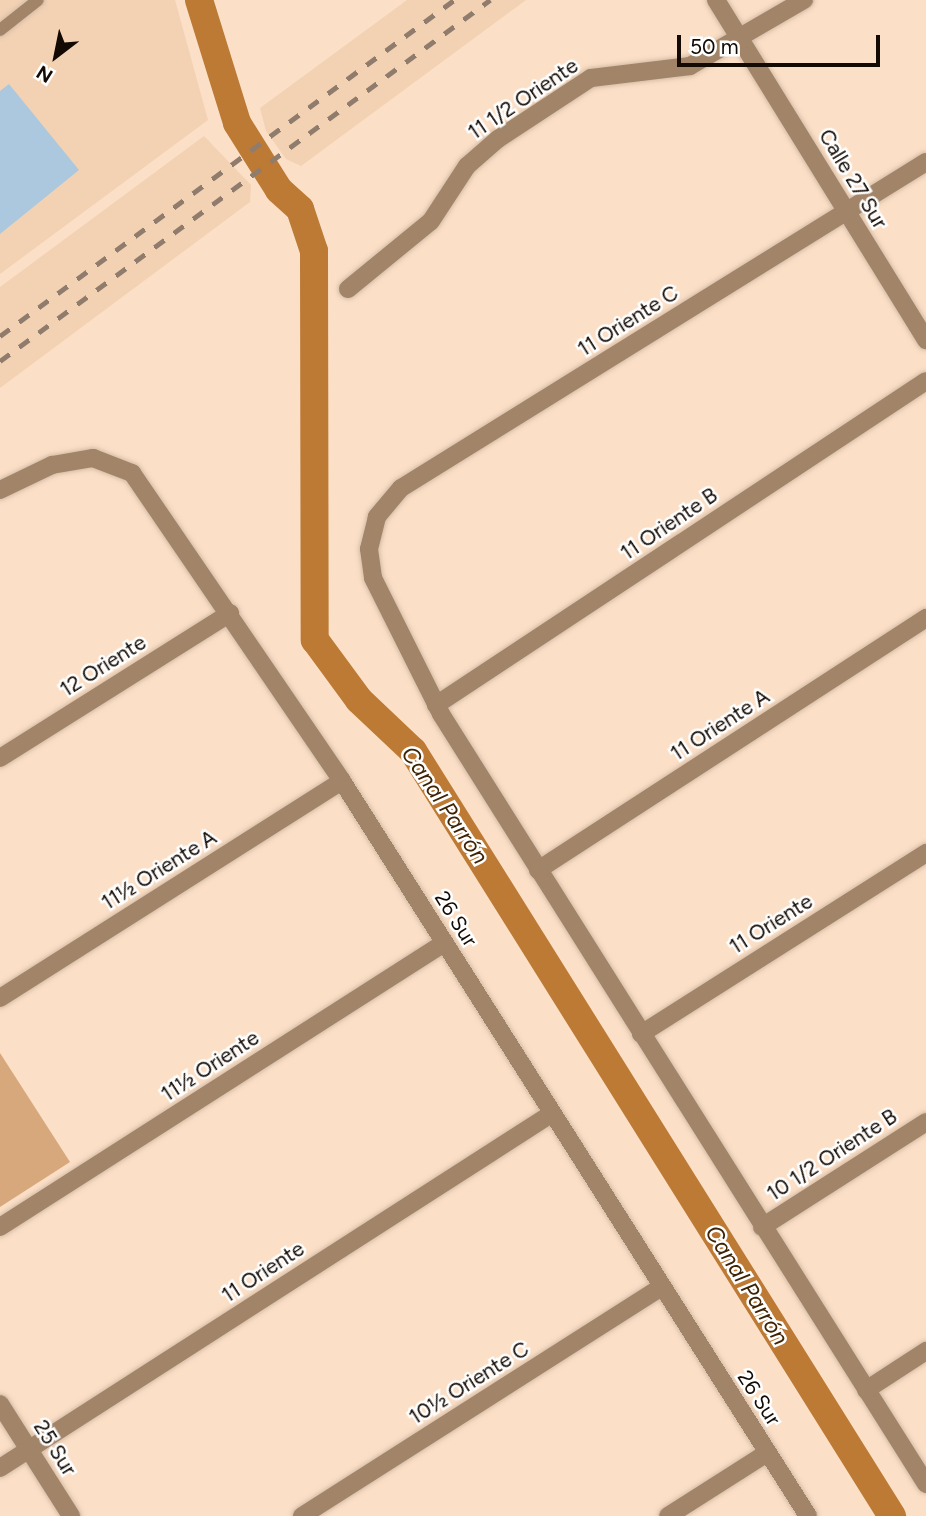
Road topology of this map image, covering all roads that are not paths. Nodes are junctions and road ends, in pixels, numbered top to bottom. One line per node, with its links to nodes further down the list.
1 (38, 0): 4 (lane)
2 (716, 0): 5 (street, Calle 27 Sur)
3 (804, 0): 5 (street, 11 1/2 Oriente)
4 (0, 30)
5 (743, 41): 7 (street, Calle 27 Sur); 8 (street, 11 1/2 Oriente)
6 (926, 163): 7 (street, 11 Oriente C)
7 (846, 213): 9 (street, Calle 27 Sur); 14 (street, 11 Oriente C)
8 (348, 289)
9 (926, 340)
10 (926, 381): 14 (street, 11 Oriente B)
11 (0, 490): 12 (street, 26 Sur)
12 (230, 613): 15 (street, 12 Oriente); 16 (street, 26 Sur)
13 (926, 618): 18 (street, 11 Oriente A)
14 (436, 705): 18 (street)
15 (0, 758)
16 (342, 781): 19 (street, 26 Sur); 20 (street, 11½ Oriente A)
17 (926, 852): 21 (street, 11 Oriente)
18 (538, 870): 21 (street)
19 (444, 943): 22 (street, 26 Sur); 24 (street, 11½ Oriente)
20 (0, 998)
21 (641, 1034): 25 (street)
22 (551, 1114): 26 (street, 26 Sur); 30 (street, 11 Oriente)
23 (926, 1122): 25 (street, 10 1/2 Oriente B)
24 (0, 1227)
25 (762, 1227): 28 (street)
26 (661, 1287): 31 (street, 26 Sur); 35 (street, 10½ Oriente C)
27 (926, 1351): 28 (street)
28 (866, 1390): 33 (street)
29 (0, 1404): 30 (street, 25 Sur)
30 (29, 1450): 32 (street, 11 Oriente); 34 (street, 25 Sur)
31 (767, 1453): 36 (street); 37 (street, 26 Sur)
32 (0, 1468)
33 (926, 1485)
34 (71, 1516)
35 (302, 1516)
36 (668, 1516)
37 (807, 1516)

